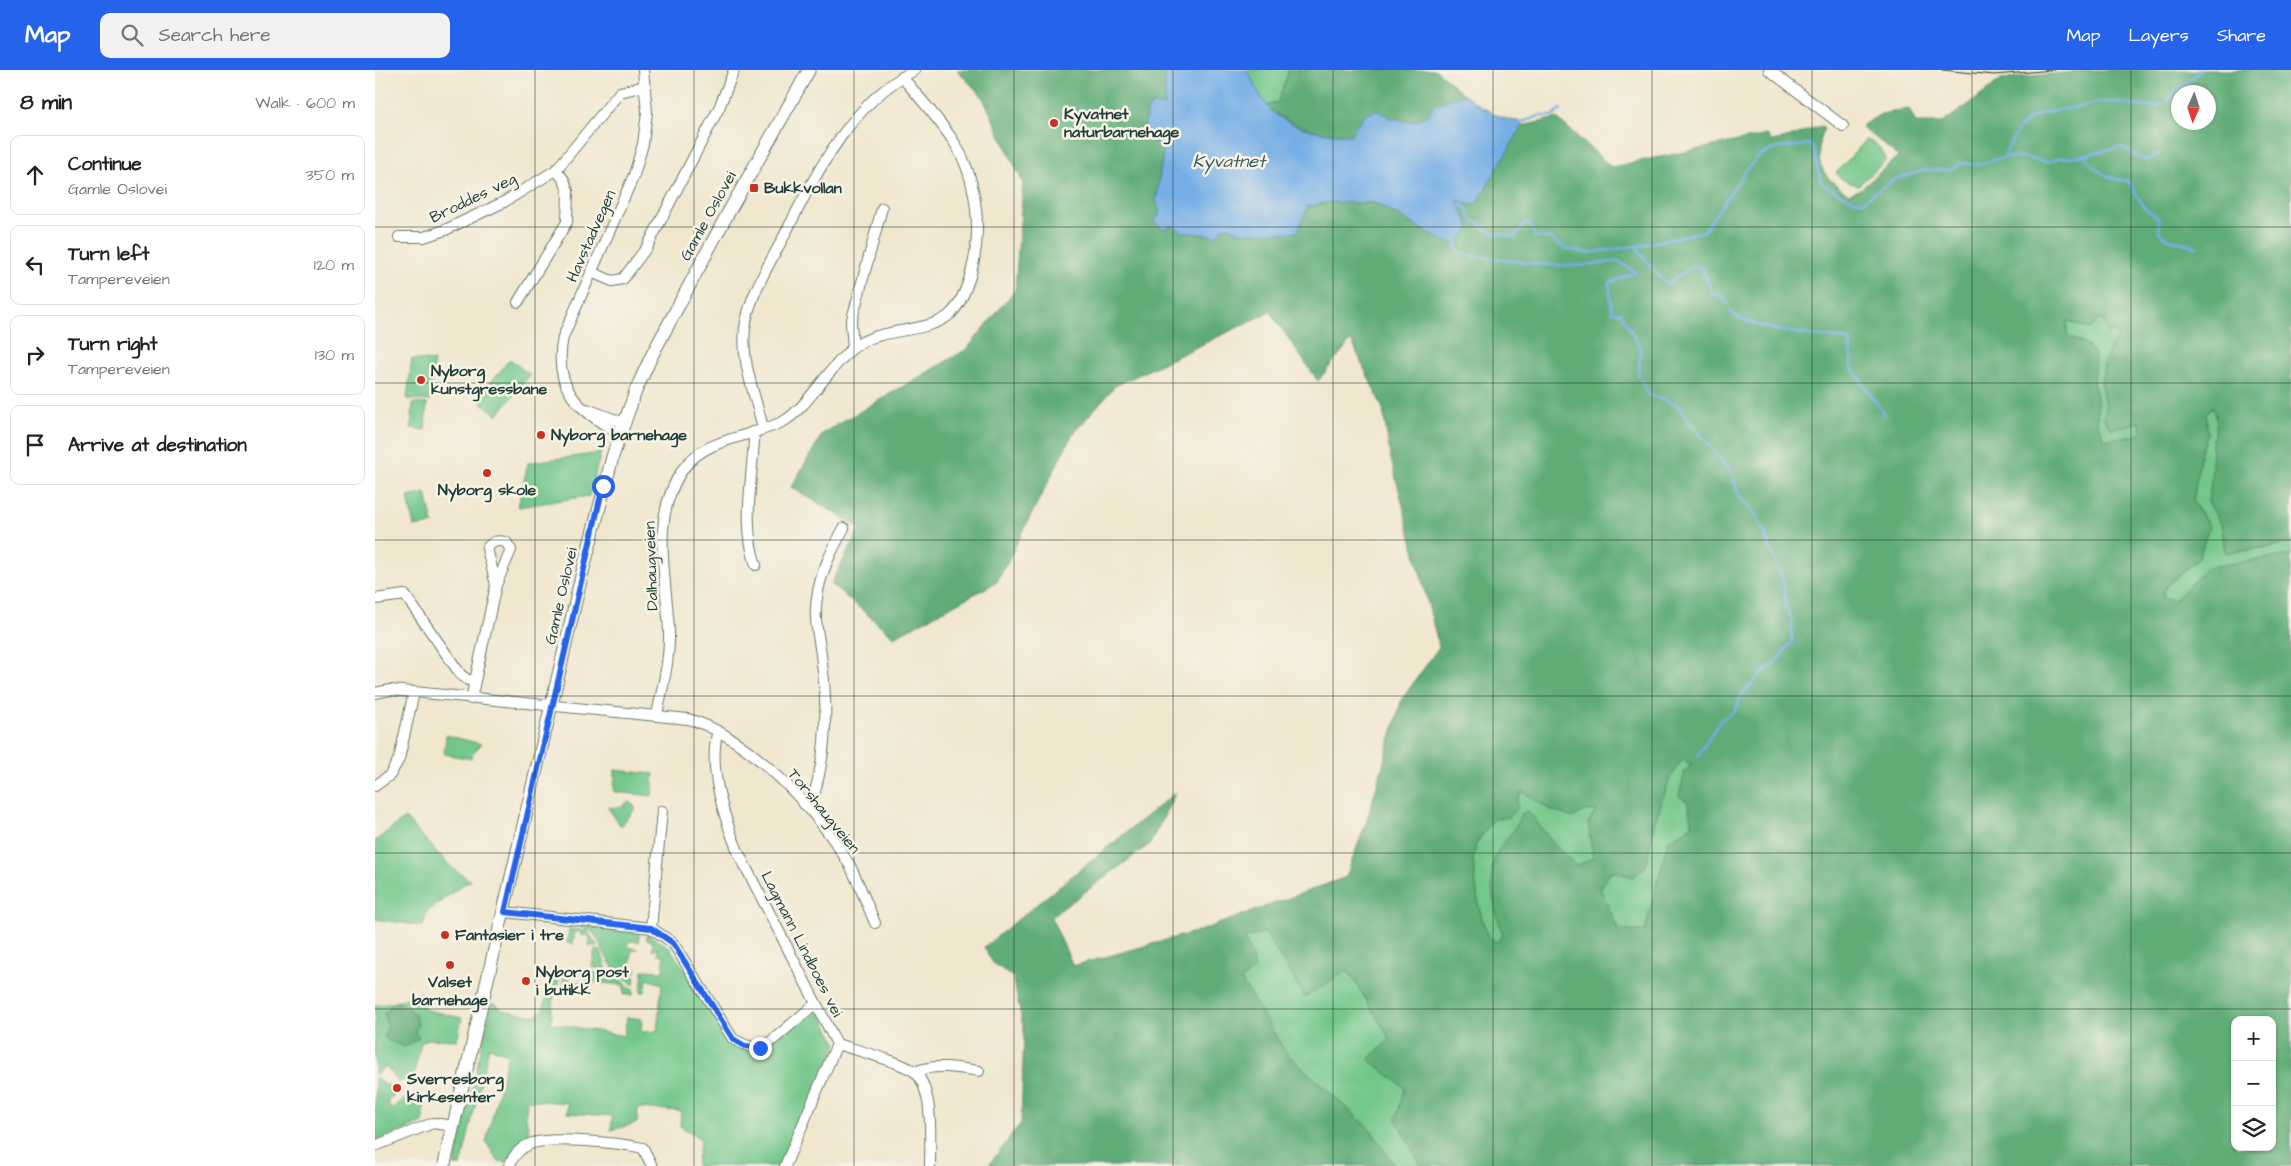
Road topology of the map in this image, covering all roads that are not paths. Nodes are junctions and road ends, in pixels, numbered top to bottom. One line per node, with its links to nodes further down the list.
1 (643, 70): 7 (street, Havstadvegen)
2 (734, 70): 12 (street)
3 (809, 70): 16 (street, Gamle Oslovei)
4 (915, 70): 6 (street)
5 (1769, 70): 8 (street)
6 (902, 76): 14 (street, Dalhaugveien); 15 (street)
7 (645, 86): 9 (street, Broddes veg); 12 (street, Havstadvegen)
8 (1843, 126)
9 (556, 170): 11 (street, Broddes veg); 13 (street)
10 (882, 208): 14 (street)
11 (399, 237)
12 (591, 272): 16 (street, Havstadvegen)
13 (518, 302)
14 (853, 347): 15 (street, Dalhaugveien)
15 (763, 428): 17 (street, Dalhaugveien)
16 (622, 429): 26 (street, Gamle Oslovei)
17 (753, 432): 19 (street); 27 (street, Dalhaugveien)
18 (844, 528): 30 (street)
19 (756, 565)
20 (495, 585): 22 (street)
21 (375, 599): 22 (street)
22 (474, 681): 25 (street)
23 (414, 692): 24 (street, Torshaugveien); 25 (street, Torshaugveien); 29 (street)
24 (375, 693)
25 (471, 699): 26 (street, Torshaugveien)
26 (552, 706): 27 (street, Torshaugveien); 32 (street, Gamle Oslovei)
27 (657, 715): 28 (street, Torshaugveien)
28 (718, 730): 30 (street, Torshaugveien); 35 (street, Lagmann Lindboes vei)
29 (375, 786)
30 (804, 804): 33 (street, Torshaugveien)
31 (661, 811): 34 (street)
32 (505, 912): 34 (street); 39 (street, Gamle Oslovei)
33 (875, 924)
34 (651, 928): 35 (street)
35 (816, 1004): 36 (street, Lagmann Lindboes vei)
36 (837, 1044): 38 (street); 44 (street)
37 (979, 1071): 38 (street)
38 (915, 1072): 45 (street)
39 (453, 1126): 40 (street); 41 (street, Gamle Oslovei)
40 (375, 1146)
41 (444, 1166)
42 (509, 1166): 43 (street)
43 (652, 1166)
44 (785, 1166)
45 (930, 1166)

